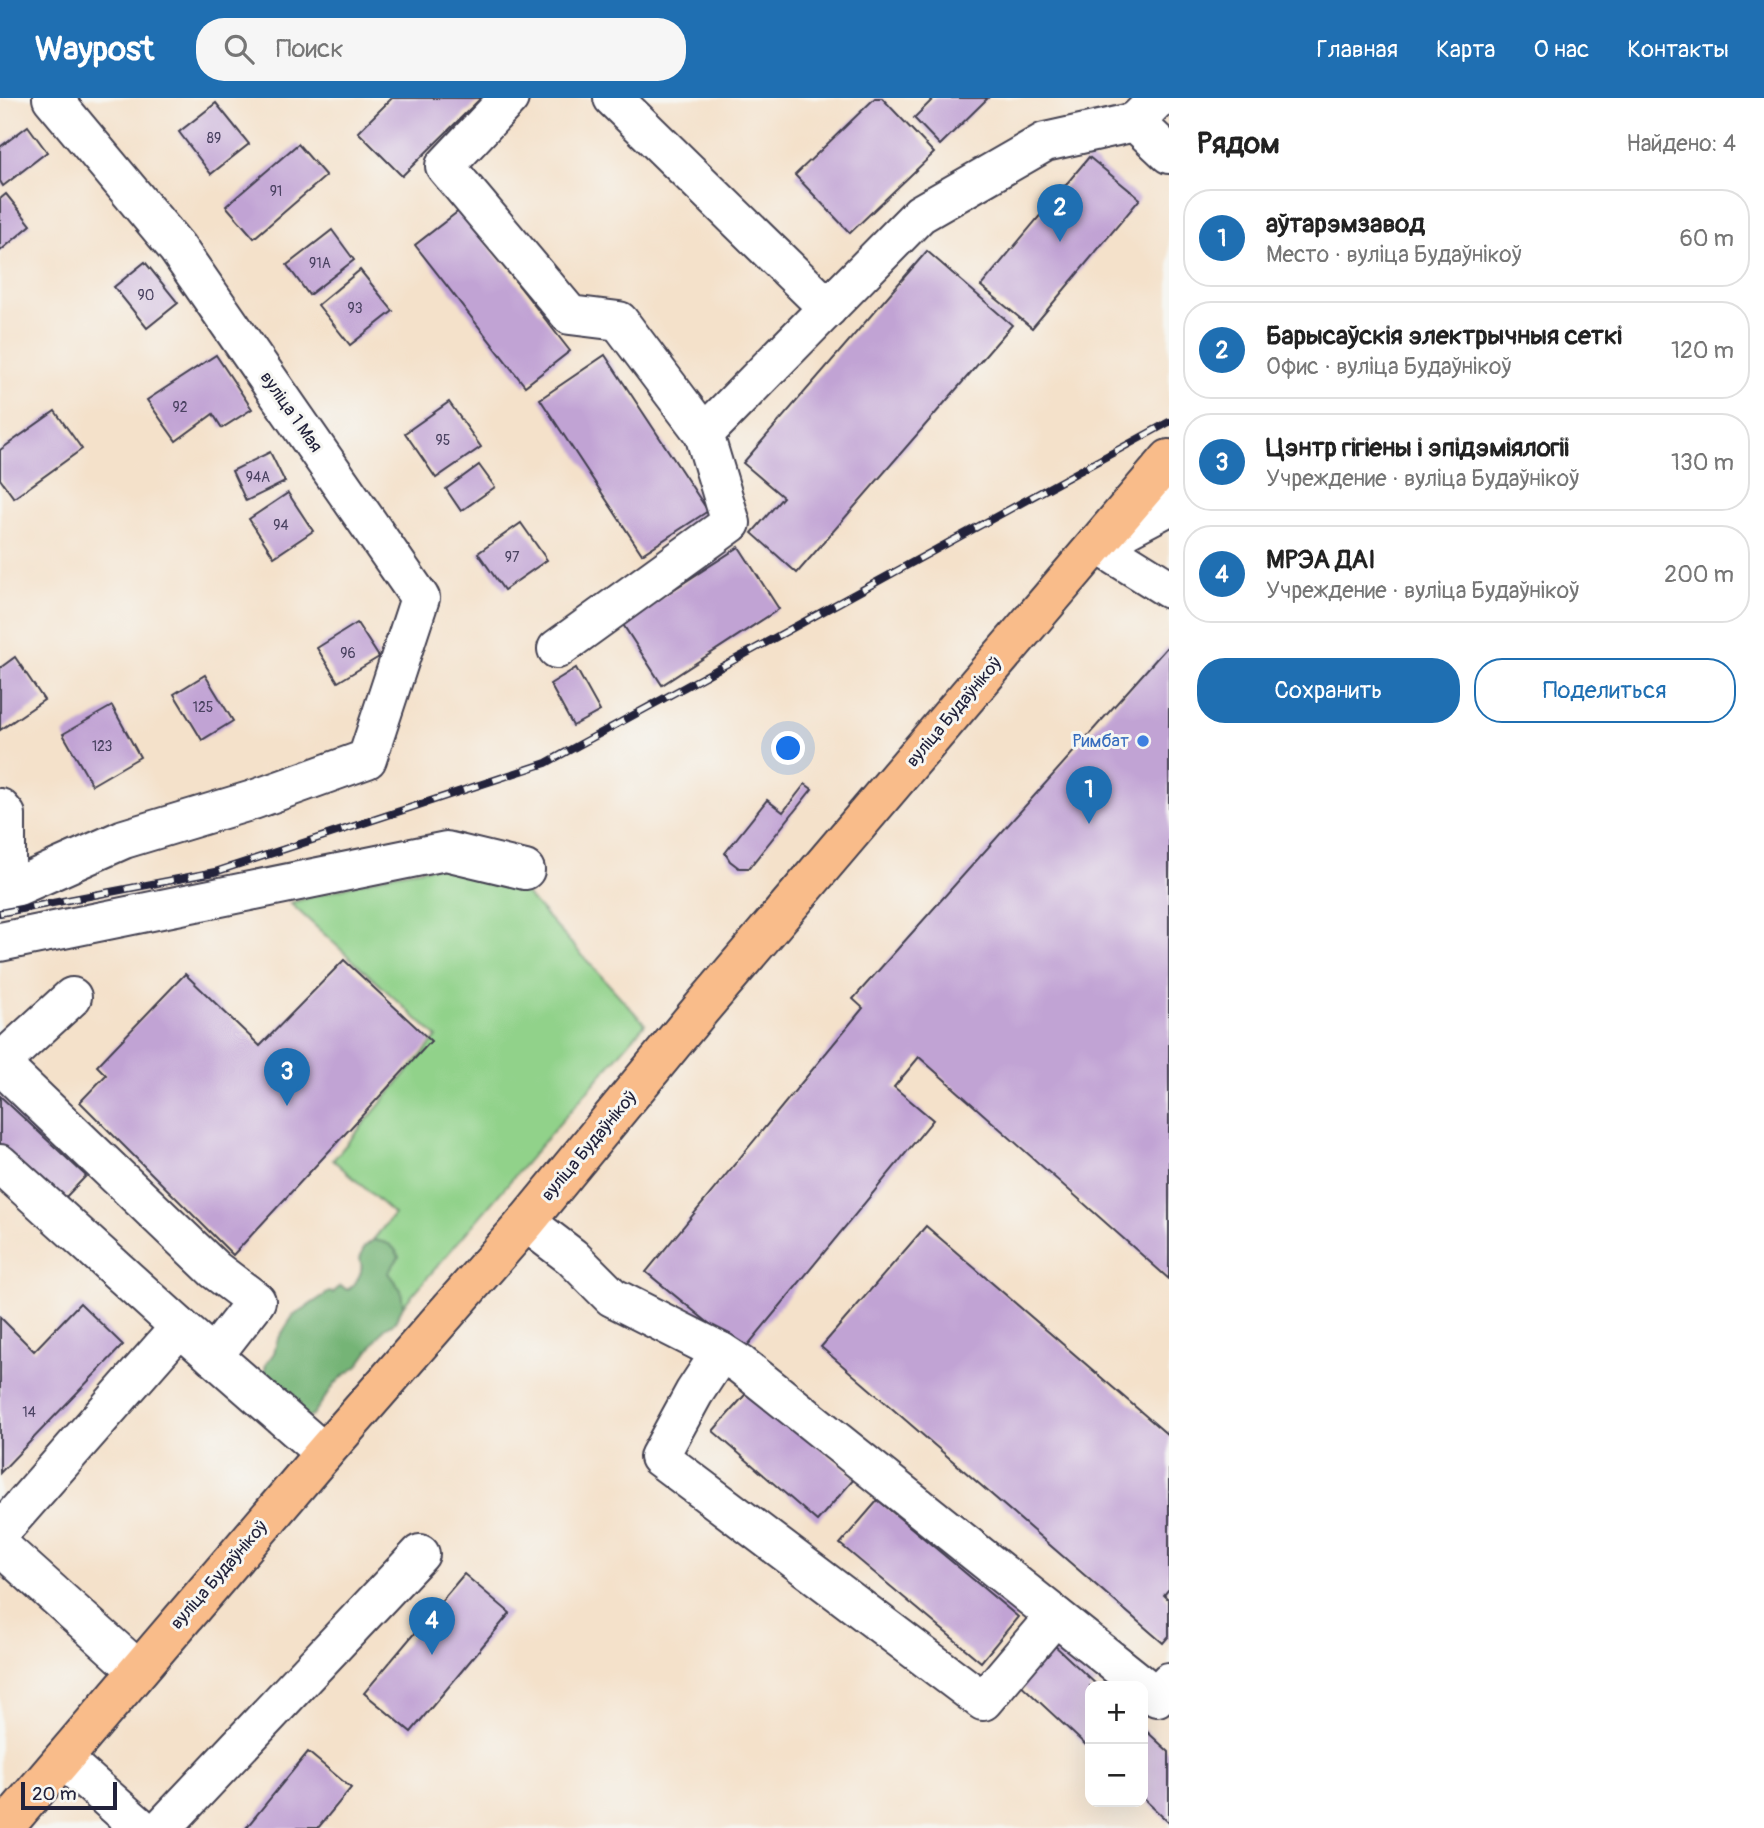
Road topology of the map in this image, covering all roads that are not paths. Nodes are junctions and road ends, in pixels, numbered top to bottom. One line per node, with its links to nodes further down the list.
1 (52, 98): 16 (street, вуліца 1 Мая)
2 (509, 98): 7 (street)
3 (613, 98): 6 (street)
4 (1147, 110): 5 (street); 6 (street)
5 (1169, 154)
6 (828, 309): 7 (street)
7 (704, 434): 12 (street)
8 (1169, 459): 10 (main road, вуліца Будаўнікоў)
9 (1169, 506): 10 (street)
10 (1097, 544): 11 (street); 21 (main road, вуліца Будаўнікоў)
11 (1169, 589)
12 (557, 649)
13 (0, 808): 14 (street)
14 (3, 848): 16 (street)
15 (525, 870): 17 (street)
16 (3, 893)
17 (0, 942)
18 (72, 997): 19 (street)
19 (0, 1064): 24 (street)
20 (0, 1164): 22 (street)
21 (526, 1222): 23 (street); 25 (main road, вуліца Будаўнікоў)
22 (180, 1327): 24 (street); 26 (street)
23 (721, 1352): 29 (street); 29 (street)
24 (213, 1356): 25 (street)
25 (324, 1453): 30 (main road, вуліца Будаўнікоў)
26 (0, 1532)
27 (0, 1546): 30 (street)
28 (420, 1554): 35 (street)
29 (1055, 1616): 31 (street)
30 (138, 1670): 32 (main road, вуліца Будаўнікоў)
31 (1169, 1682)
32 (62, 1759): 33 (main road, вуліца Будаўнікоў); 34 (street)
33 (4, 1828)
34 (141, 1828)
35 (162, 1828)

